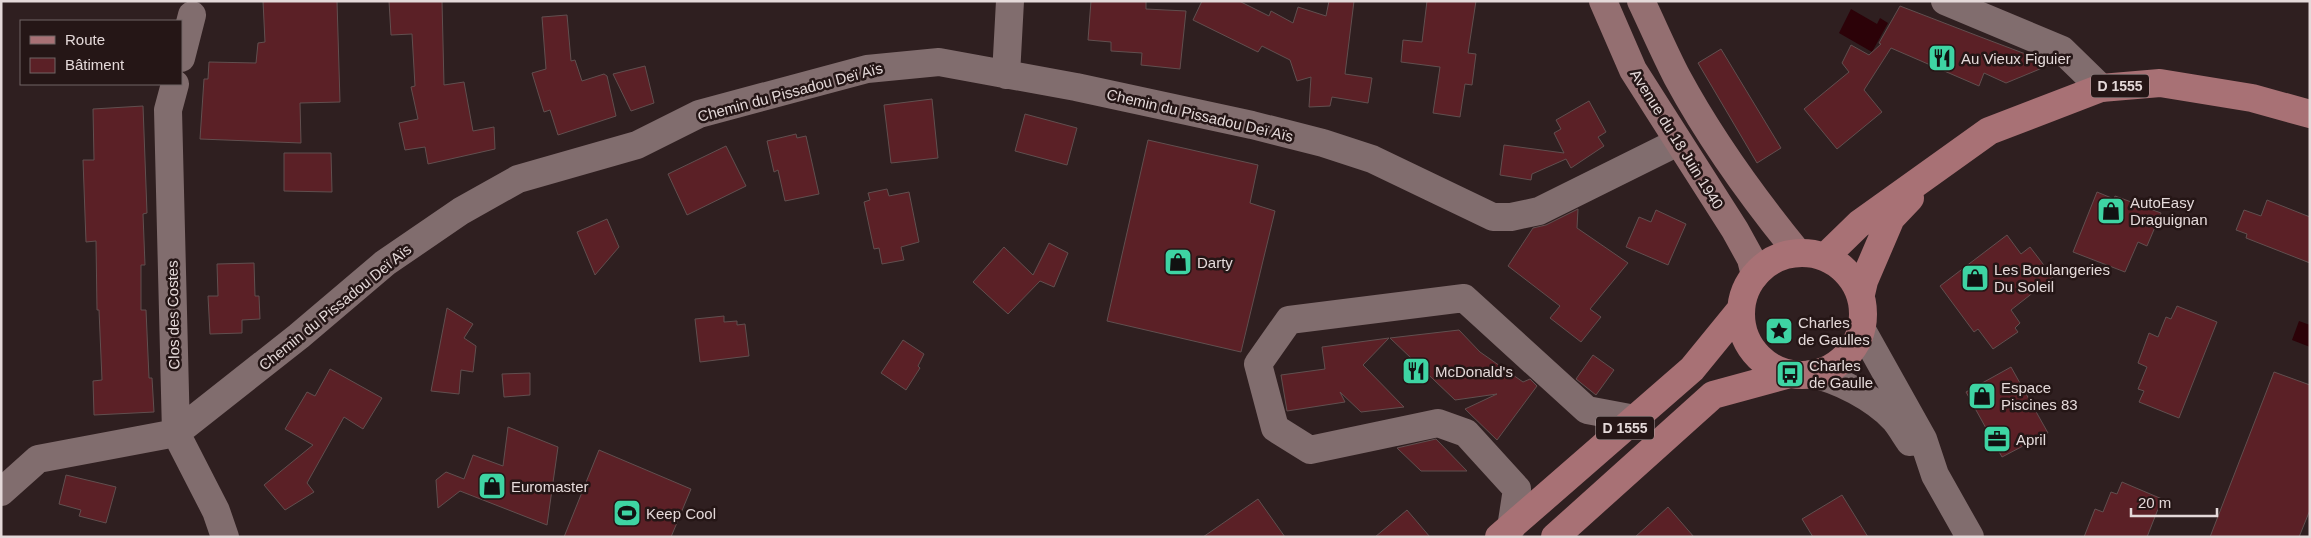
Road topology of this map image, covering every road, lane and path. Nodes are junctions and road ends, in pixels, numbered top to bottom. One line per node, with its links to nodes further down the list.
1 (1010, 1): 7 (street)
2 (1603, 1): 11 (main road, Avenue du 18 Juin 1940)
3 (1641, 1): 13 (main road, Avenue du 18 Juin 1940)
4 (1962, 5): 9 (street)
5 (192, 15): 6 (street)
6 (182, 54)
7 (1006, 75): 11 (street, Chemin du Pissadou Deï Aïs); 21 (street, Chemin du Pissadou Deï Aïs)
8 (175, 85): 21 (street, Clos des Costes)
9 (2101, 88): 10 (main road, D 1555); 12 (main road, D 1555)
10 (2310, 114)
11 (1678, 142): 15 (main road, Avenue du 18 Juin 1940)
12 (1944, 163): 14 (main road, D 1555); 16 (main road, D 1555)
13 (1798, 253): 14 (main road); 15 (main road)
14 (1825, 257): 16 (main road)
15 (1755, 275): 17 (main road)
16 (1860, 294): 18 (main road)
17 (1741, 309): 19 (main road); 20 (main road, D 1555)
18 (1862, 330): 19 (main road); 22 (street)
19 (1801, 374): 22 (street); 26 (main road, D 1555)
20 (1635, 419): 24 (main road, D 1555); 24 (street)
21 (176, 433): 23 (street, Chemin du Pissadou Deï Aïs); 25 (street, Clos des Costes)
22 (1935, 474): 27 (street)
23 (1, 492)
24 (1505, 532)
25 (225, 537)
26 (1555, 537)
27 (1970, 537)

